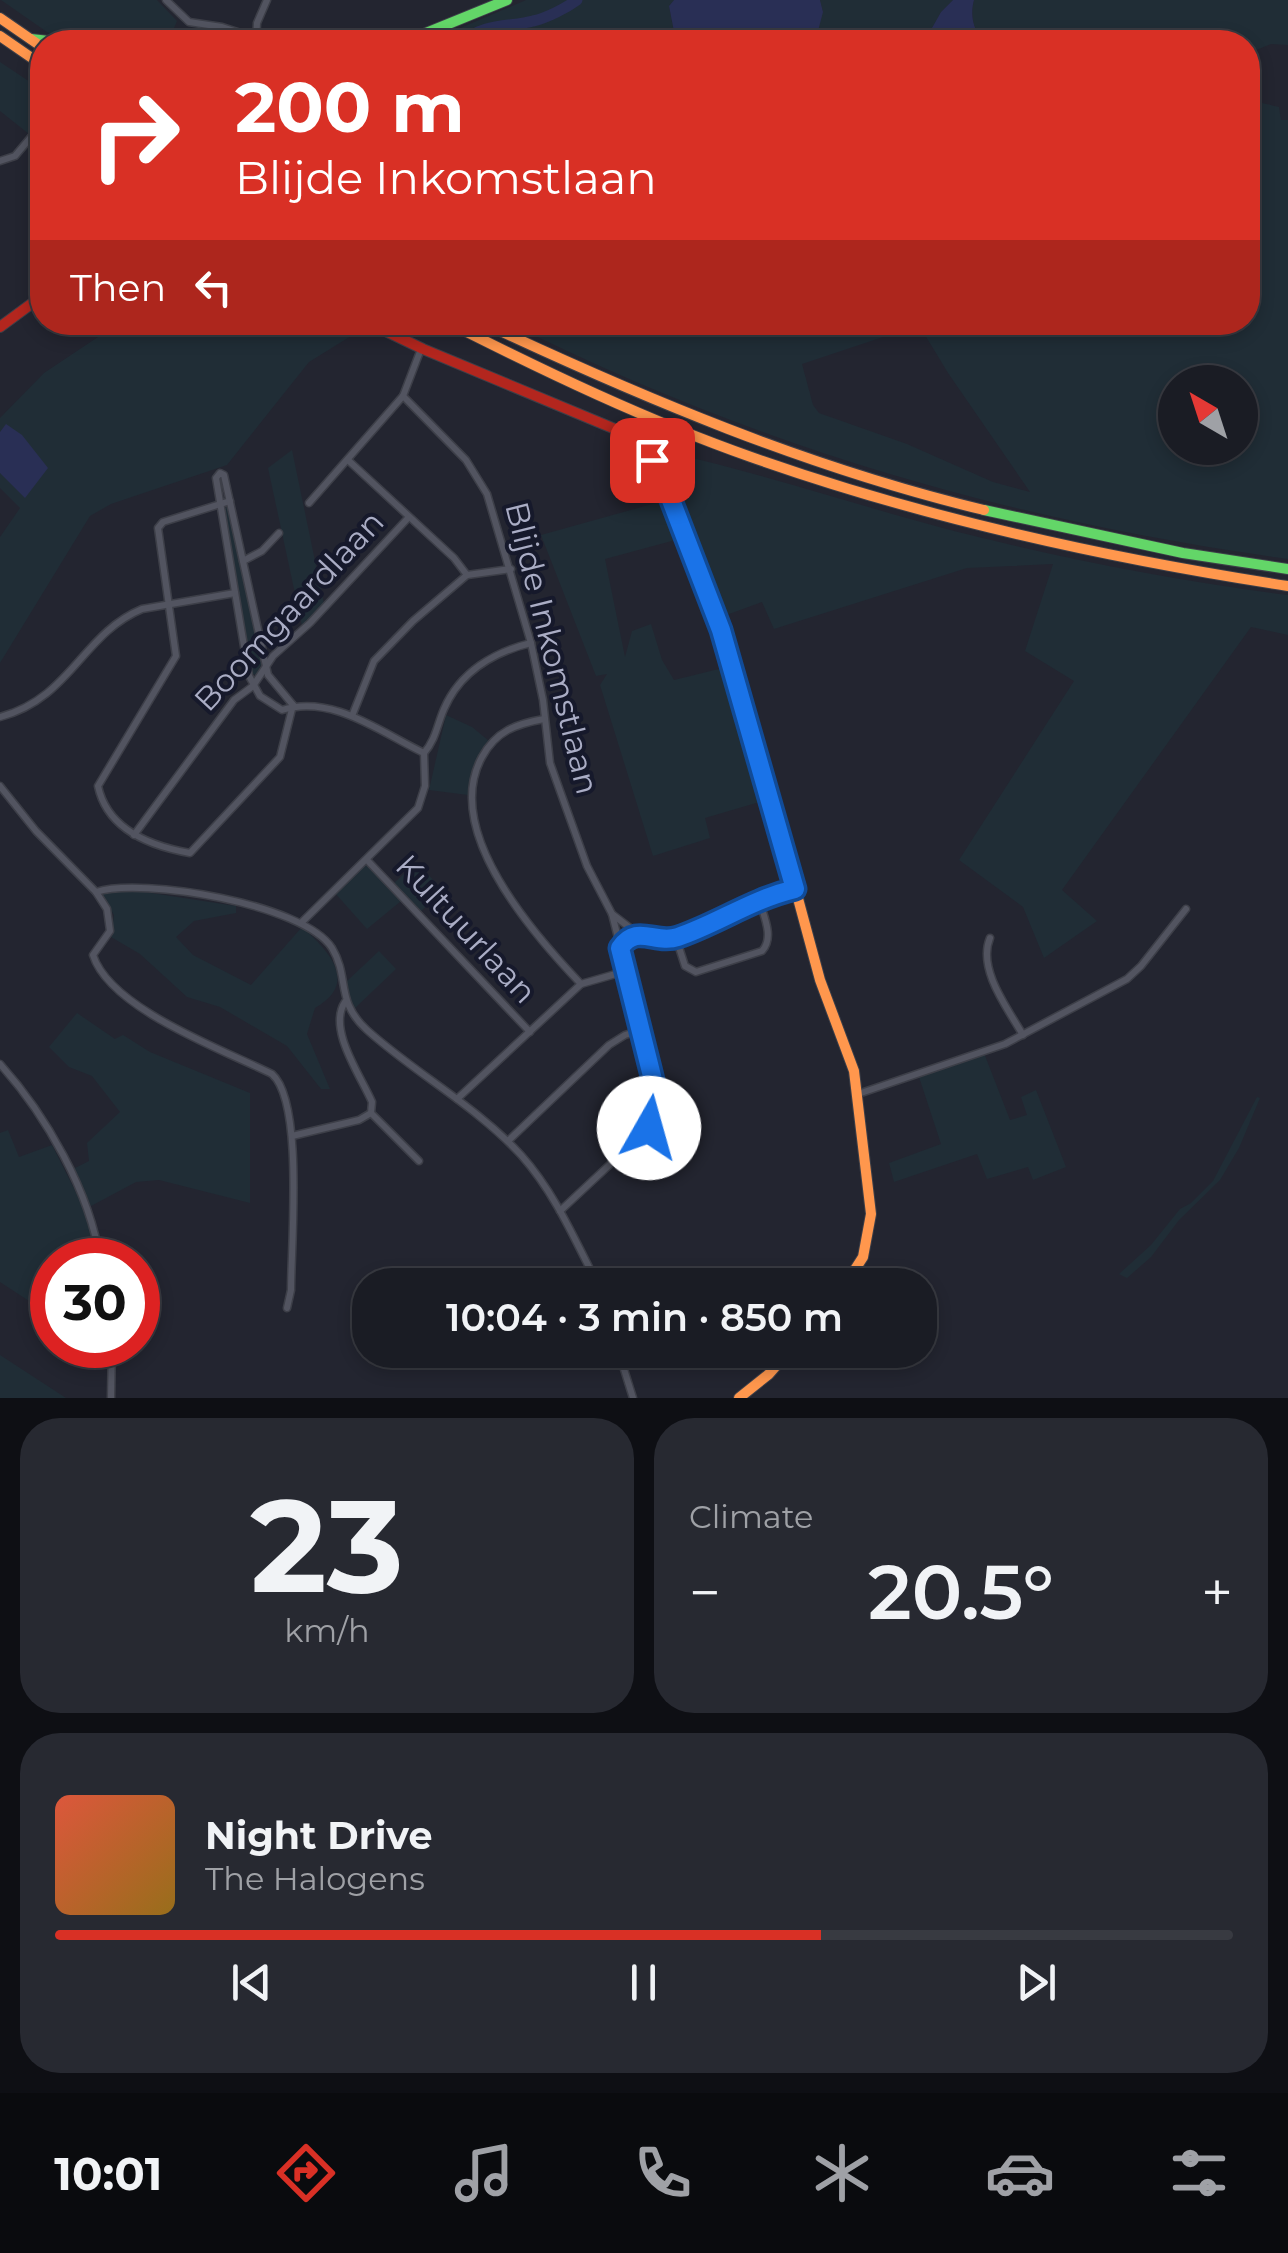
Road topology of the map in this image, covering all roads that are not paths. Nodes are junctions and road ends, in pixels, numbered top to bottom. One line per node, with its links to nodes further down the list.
1 (166, 0): 5 (street)
2 (267, 0): 6 (street)
3 (498, 2): 7 (main road)
4 (0, 18): 9 (main road)
5 (232, 30)
6 (257, 30)
7 (432, 30)
8 (0, 36): 10 (main road)
9 (30, 39)
10 (30, 57)
11 (30, 138): 12 (street)
12 (0, 161)
13 (30, 305): 14 (main road)
14 (0, 327)
15 (393, 335): 18 (main road)
16 (474, 335): 30 (main road)
17 (510, 335): 28 (main road)
18 (421, 348): 19 (street); 44 (main road)
19 (402, 396): 20 (street); 27 (street, Blijde Inkomstlaan)
20 (349, 461): 23 (street); 24 (street)
21 (230, 500): 22 (street); 22 (street); 26 (street)
22 (220, 502): 31 (street); 32 (street)
23 (309, 503)
24 (409, 517): 29 (street); 34 (street, Boomgaardlaan)
25 (279, 533): 26 (street)
26 (243, 561): 34 (street)
27 (510, 569): 29 (street); 33 (street, Blijde Inkomstlaan)
28 (1288, 569)
29 (467, 576): 38 (street)
30 (1288, 586)
31 (234, 593): 32 (street); 35 (street)
32 (170, 604): 37 (street); 42 (street)
33 (531, 643): 39 (street, Blijde Inkomstlaan); 40 (street)
34 (265, 665): 35 (street, Boomgaardlaan); 36 (street)
35 (253, 686): 36 (street); 42 (street, Boomgaardlaan)
36 (293, 705): 38 (street); 42 (street)
37 (0, 716)
38 (352, 716): 40 (street)
39 (544, 719): 48 (street, Blijde Inkomstlaan); 55 (street)
40 (424, 753): 43 (street)
41 (0, 786): 45 (street)
42 (134, 835)
43 (367, 860): 49 (street); 58 (street, Kultuurlaan)
44 (795, 889): 46 (street); 61 (main road)
45 (96, 892): 49 (street); 64 (street)
46 (759, 899): 51 (street); 51 (street)
47 (1186, 908): 59 (street)
48 (612, 914): 50 (street, Blijde Inkomstlaan); 53 (street)
49 (300, 923): 56 (street)
50 (638, 934): 51 (street); 53 (street)
51 (676, 938)
52 (990, 938): 59 (street)
53 (620, 948): 54 (street)
54 (626, 971): 55 (street); 57 (street)
55 (582, 984): 58 (street)
56 (345, 1002): 62 (street); 63 (street)
57 (641, 1030): 65 (street); 67 (street)
58 (530, 1032): 62 (street)
59 (1023, 1035): 61 (street)
60 (0, 1064): 68 (street)
61 (858, 1094): 70 (main road)
62 (457, 1099): 65 (street)
63 (371, 1113): 64 (street); 66 (street)
64 (292, 1136): 71 (street)
65 (508, 1142): 67 (street)
66 (418, 1161)
67 (560, 1211): 69 (street)
68 (96, 1238)
69 (589, 1268)
70 (856, 1268)
71 (286, 1308)
72 (112, 1368): 75 (street)
73 (624, 1368): 76 (street)
74 (774, 1368): 77 (main road)
75 (111, 1398)
76 (633, 1398)
77 (739, 1398)

